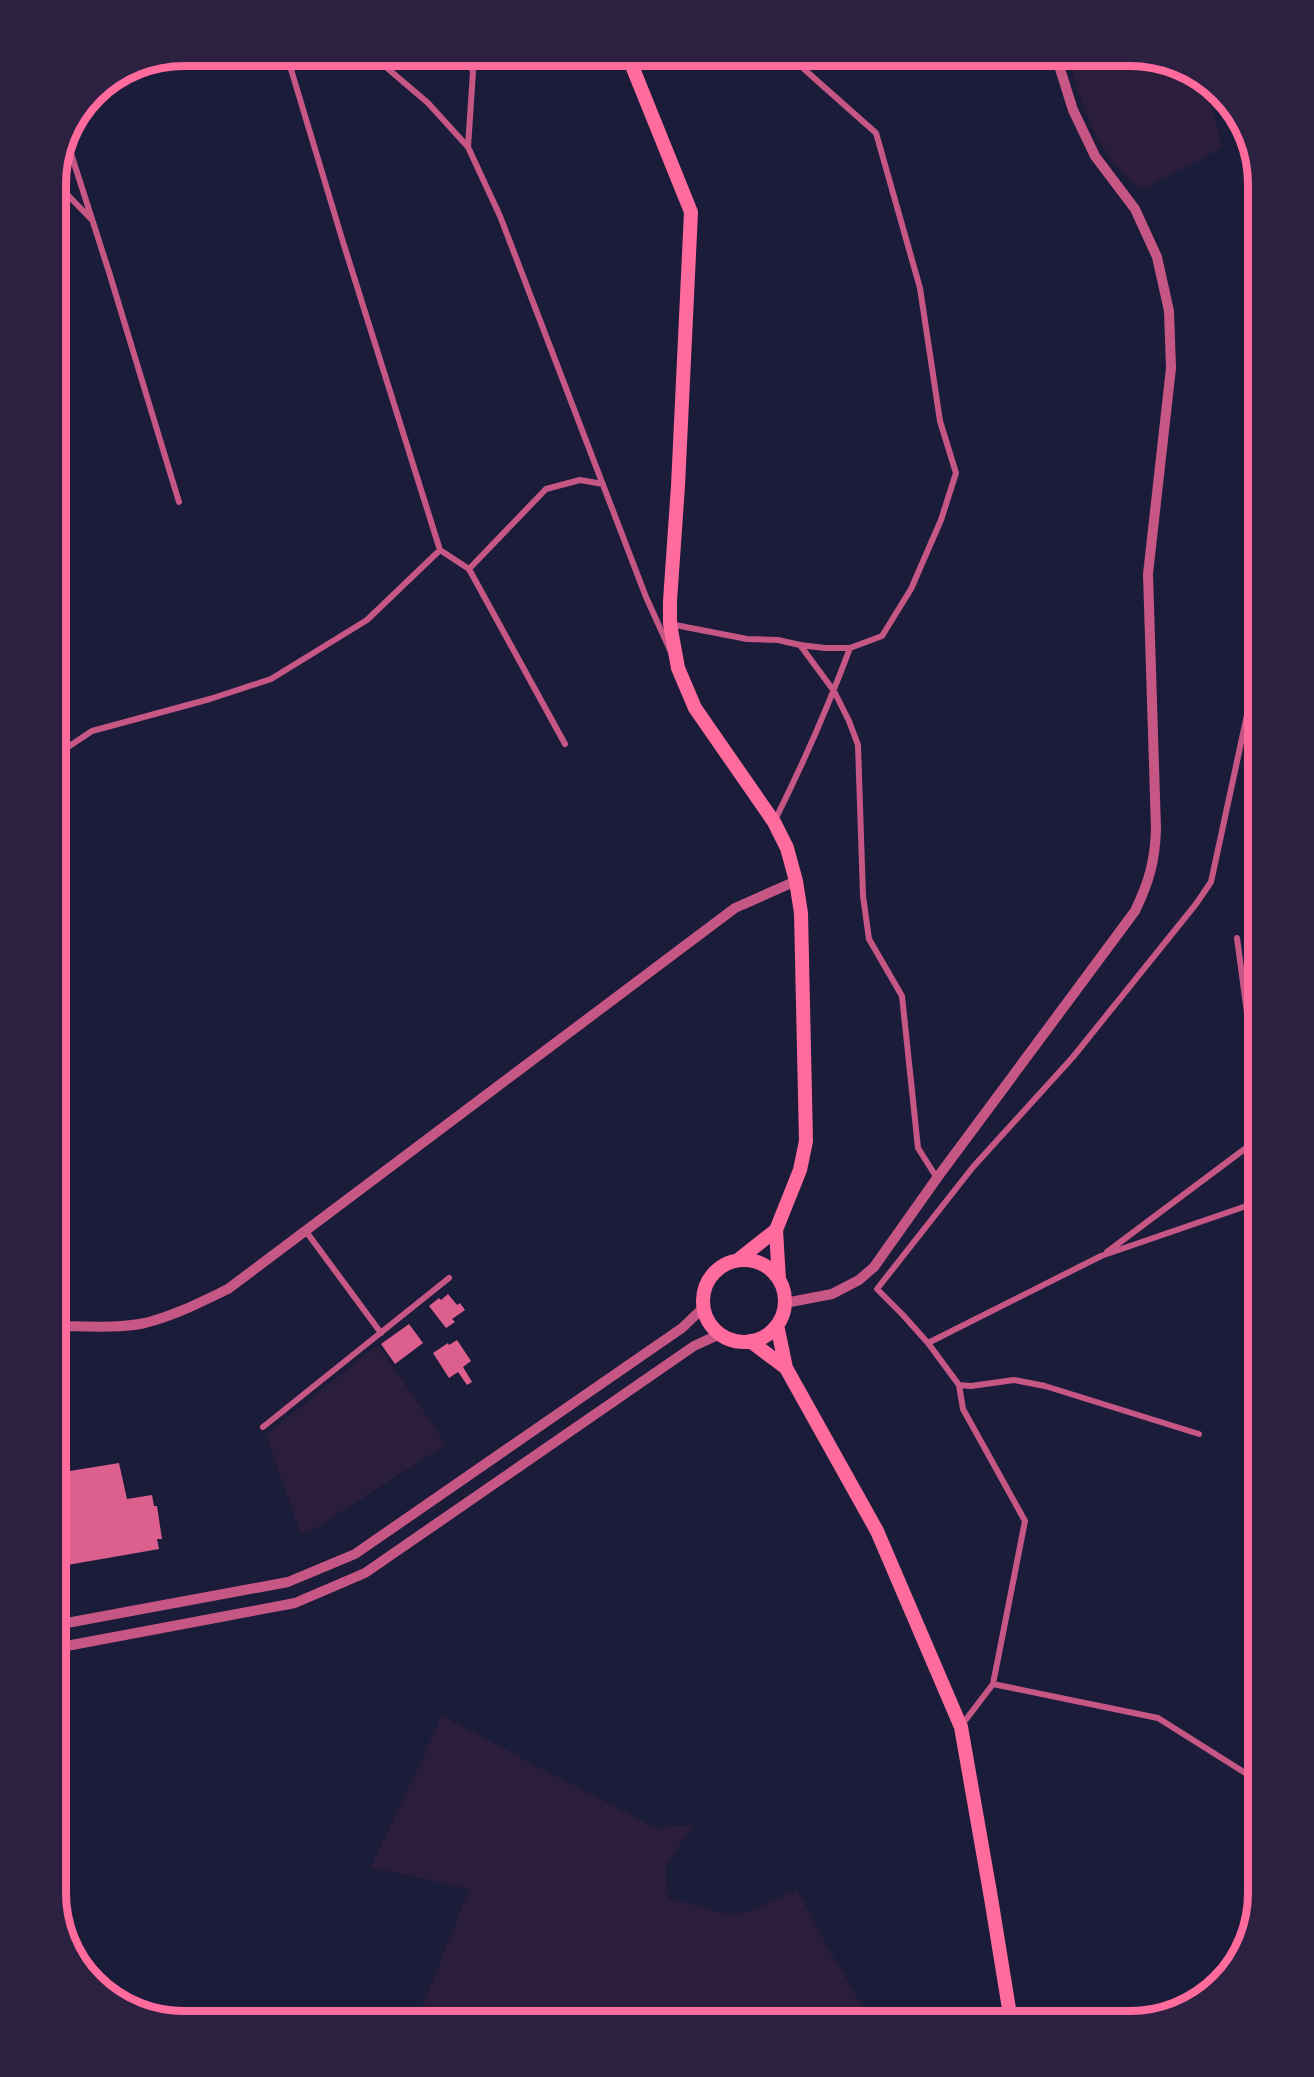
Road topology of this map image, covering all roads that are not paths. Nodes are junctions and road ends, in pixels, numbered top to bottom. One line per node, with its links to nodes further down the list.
1 (289, 66): 13 (street)
2 (385, 66): 7 (street)
3 (471, 66): 7 (street)
4 (632, 66): 15 (main road)
5 (802, 66): 17 (street)
6 (1059, 66): 28 (street)
7 (468, 147): 11 (street)
8 (71, 152): 10 (street)
9 (66, 194): 10 (street)
10 (93, 222): 12 (street)
11 (603, 484): 14 (street); 18 (street)
12 (179, 502)
13 (440, 550): 14 (street); 22 (street)
14 (469, 569): 21 (street)
15 (670, 624): 16 (street); 18 (main road)
16 (800, 645): 17 (street); 19 (street)
17 (849, 648): 19 (street)
18 (678, 668): 23 (main road)
19 (834, 691): 23 (street); 28 (street)
20 (1248, 710): 43 (street)
21 (565, 744)
22 (66, 748)
23 (774, 822): 24 (main road)
24 (796, 881): 30 (street); 31 (main road)
25 (1237, 938): 26 (street)
26 (1248, 1015)
27 (1248, 1146): 32 (street)
28 (937, 1178): 36 (street)
29 (1248, 1205): 32 (street)
30 (305, 1229): 39 (street); 40 (street)
31 (776, 1230): 33 (main road); 35 (main road)
32 (1101, 1256): 43 (street)
33 (738, 1260): 35 (main road); 37 (main road)
34 (449, 1278): 40 (street)
35 (779, 1280): 36 (main road)
36 (785, 1303): 38 (main road)
37 (704, 1307): 41 (main road); 48 (street)
38 (777, 1325): 42 (main road); 44 (main road)
39 (66, 1326)
40 (381, 1333): 46 (street)
41 (720, 1334): 42 (main road); 49 (street)
42 (750, 1341): 44 (main road)
43 (928, 1343): 45 (street)
44 (786, 1368): 51 (main road)
45 (959, 1385): 47 (street); 50 (street)
46 (263, 1427)
47 (1199, 1434)
48 (66, 1623)
49 (66, 1646)
50 (993, 1684): 51 (street); 52 (street)
51 (961, 1727): 53 (main road)
52 (1248, 1775)
53 (1009, 2011)

